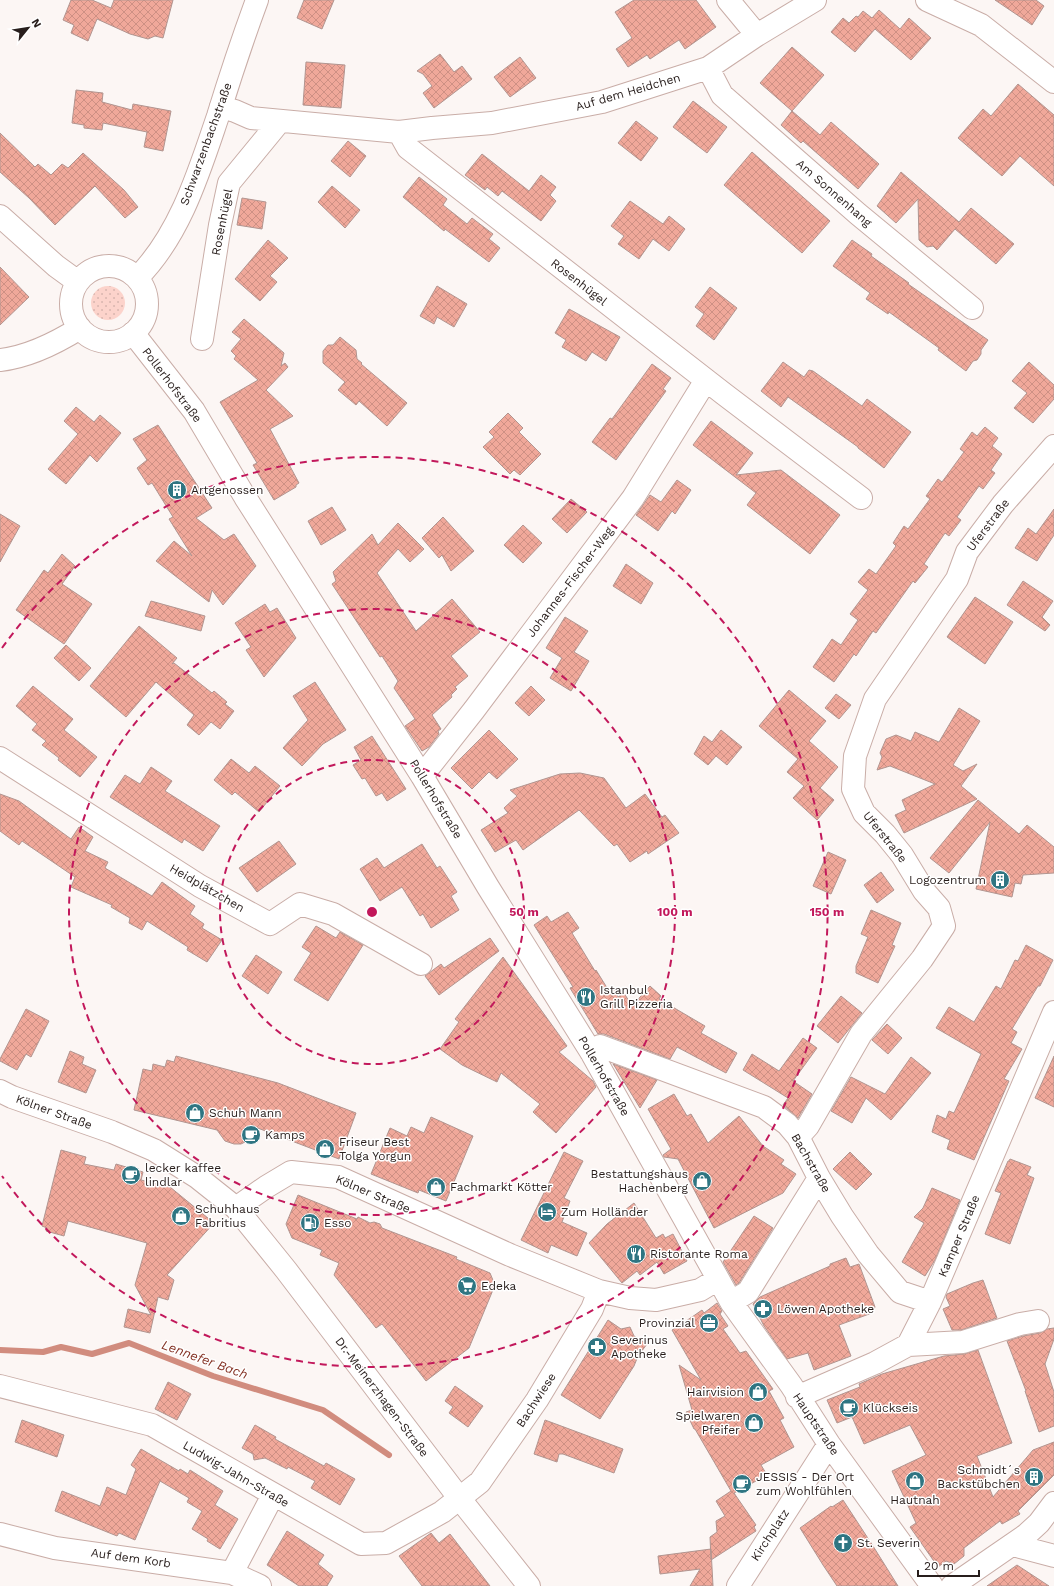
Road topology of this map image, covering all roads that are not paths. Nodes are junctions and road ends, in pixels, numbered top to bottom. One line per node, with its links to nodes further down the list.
1 (257, 0): 8 (street, Schwarzenbachstraße)
2 (728, 0): 5 (street)
3 (815, 0): 5 (street, Auf dem Heidchen)
4 (927, 0): 7 (street)
5 (757, 36): 6 (street, Auf dem Heidchen)
6 (708, 68): 10 (street, Auf dem Heidchen); 14 (street, Am Sonnenhang)
7 (1054, 82)
8 (220, 107): 9 (street); 12 (street, Schwarzenbachstraße)
9 (280, 121): 10 (street); 17 (street, Rosenhügel)
10 (399, 132): 19 (street, Rosenhügel)
11 (0, 216): 13 (street)
12 (137, 278): 13 (street); 16 (street)
13 (78, 282): 15 (street)
14 (972, 308)
15 (80, 328): 16 (street); 18 (street)
16 (133, 333): 23 (street, Pollerhofstraße)
17 (202, 339)
18 (0, 360)
19 (706, 380): 21 (street, Rosenhügel); 23 (street, Johannes-Fischer-Weg)
20 (1054, 446): 28 (street, Uferstraße)
21 (861, 498)
22 (0, 758): 24 (street, Heidplätzchen)
23 (422, 776): 26 (street, Pollerhofstraße)
24 (421, 964)
25 (1054, 1012): 34 (street, Kamper Straße)
26 (591, 1052): 28 (street, Bachstraße); 31 (street, Pollerhofstraße)
27 (0, 1091): 30 (street, Kölner Straße)
28 (798, 1137): 29 (street, Bachstraße)
29 (819, 1178): 33 (street); 34 (street, Bachstraße)
30 (236, 1208): 32 (street, Kölner Straße); 41 (street, Dr.-Meinerzhagen-Straße)
31 (718, 1279): 32 (street, Kölner Straße); 33 (street, Hauptstraße)
32 (599, 1291): 41 (street, Bachwiese)
33 (732, 1302): 38 (street, Hauptstraße)
34 (930, 1302): 36 (street, Kamper Straße)
35 (1038, 1321): 36 (street)
36 (908, 1345): 38 (street)
37 (0, 1386): 40 (street, Ludwig-Jahn-Straße)
38 (797, 1397): 39 (street, Hauptstraße)
39 (829, 1444): 50 (street, Kirchplatz); 51 (street, Hauptstraße)
40 (273, 1495): 41 (street, Ludwig-Jahn-Straße); 47 (street)
41 (460, 1499): 49 (street, Dr.-Meinerzhagen-Straße)
42 (1054, 1503): 43 (street)
43 (1039, 1523): 45 (street); 46 (street)
44 (0, 1534): 47 (street, Auf dem Korb)
45 (1013, 1545): 46 (street); 52 (street)
46 (1053, 1556)
47 (232, 1573): 48 (street, Auf dem Korb)
48 (260, 1586)
49 (529, 1586)
50 (738, 1586)
51 (932, 1586)
52 (952, 1586)

